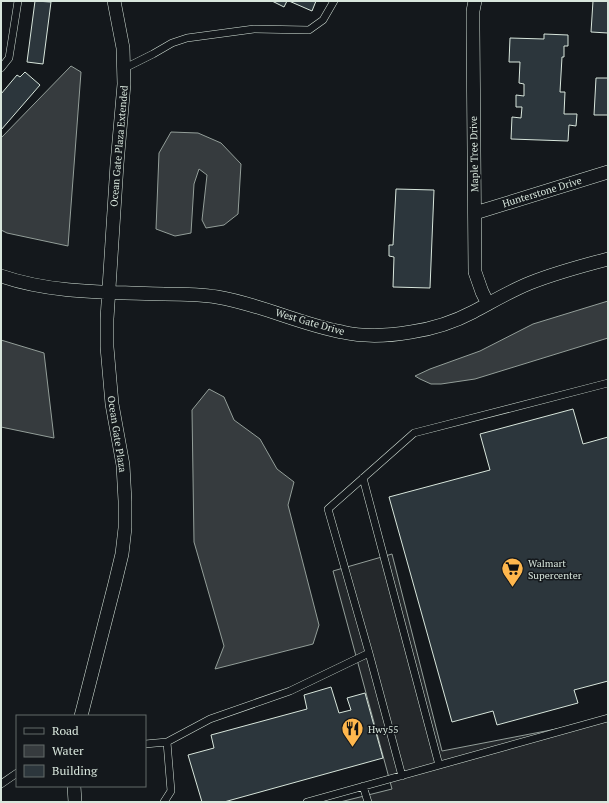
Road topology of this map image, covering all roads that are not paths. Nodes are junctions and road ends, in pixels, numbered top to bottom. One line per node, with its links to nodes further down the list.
1 (18, 1): 5 (lane)
2 (114, 1): 6 (street, Ocean Gate Plaza Extended)
3 (334, 1): 6 (lane)
4 (476, 1): 8 (street, Maple Tree Drive)
5 (1, 68)
6 (125, 68): 11 (street, Ocean Gate Plaza Extended)
7 (608, 172): 8 (street, Hunterstone Drive)
8 (475, 213): 12 (street, Maple Tree Drive)
9 (608, 259): 12 (street, West Gate Drive)
10 (1, 276): 11 (street, West Gate Drive)
11 (108, 292): 12 (street, West Gate Drive); 16 (street, Ocean Gate Plaza)
12 (488, 304)
13 (608, 383): 14 (lane)
14 (363, 478): 15 (lane); 20 (lane)
15 (369, 653): 18 (lane); 22 (lane)
16 (81, 715)
17 (608, 718): 20 (lane)
18 (167, 742): 19 (lane); 27 (lane)
19 (146, 744)
20 (439, 765): 22 (lane)
21 (16, 774): 23 (lane)
22 (402, 776): 24 (lane)
23 (1, 784)
24 (363, 786): 28 (lane); 29 (lane)
25 (74, 787): 26 (street)
26 (75, 802)
27 (164, 802)
28 (307, 802)
29 (368, 802)

